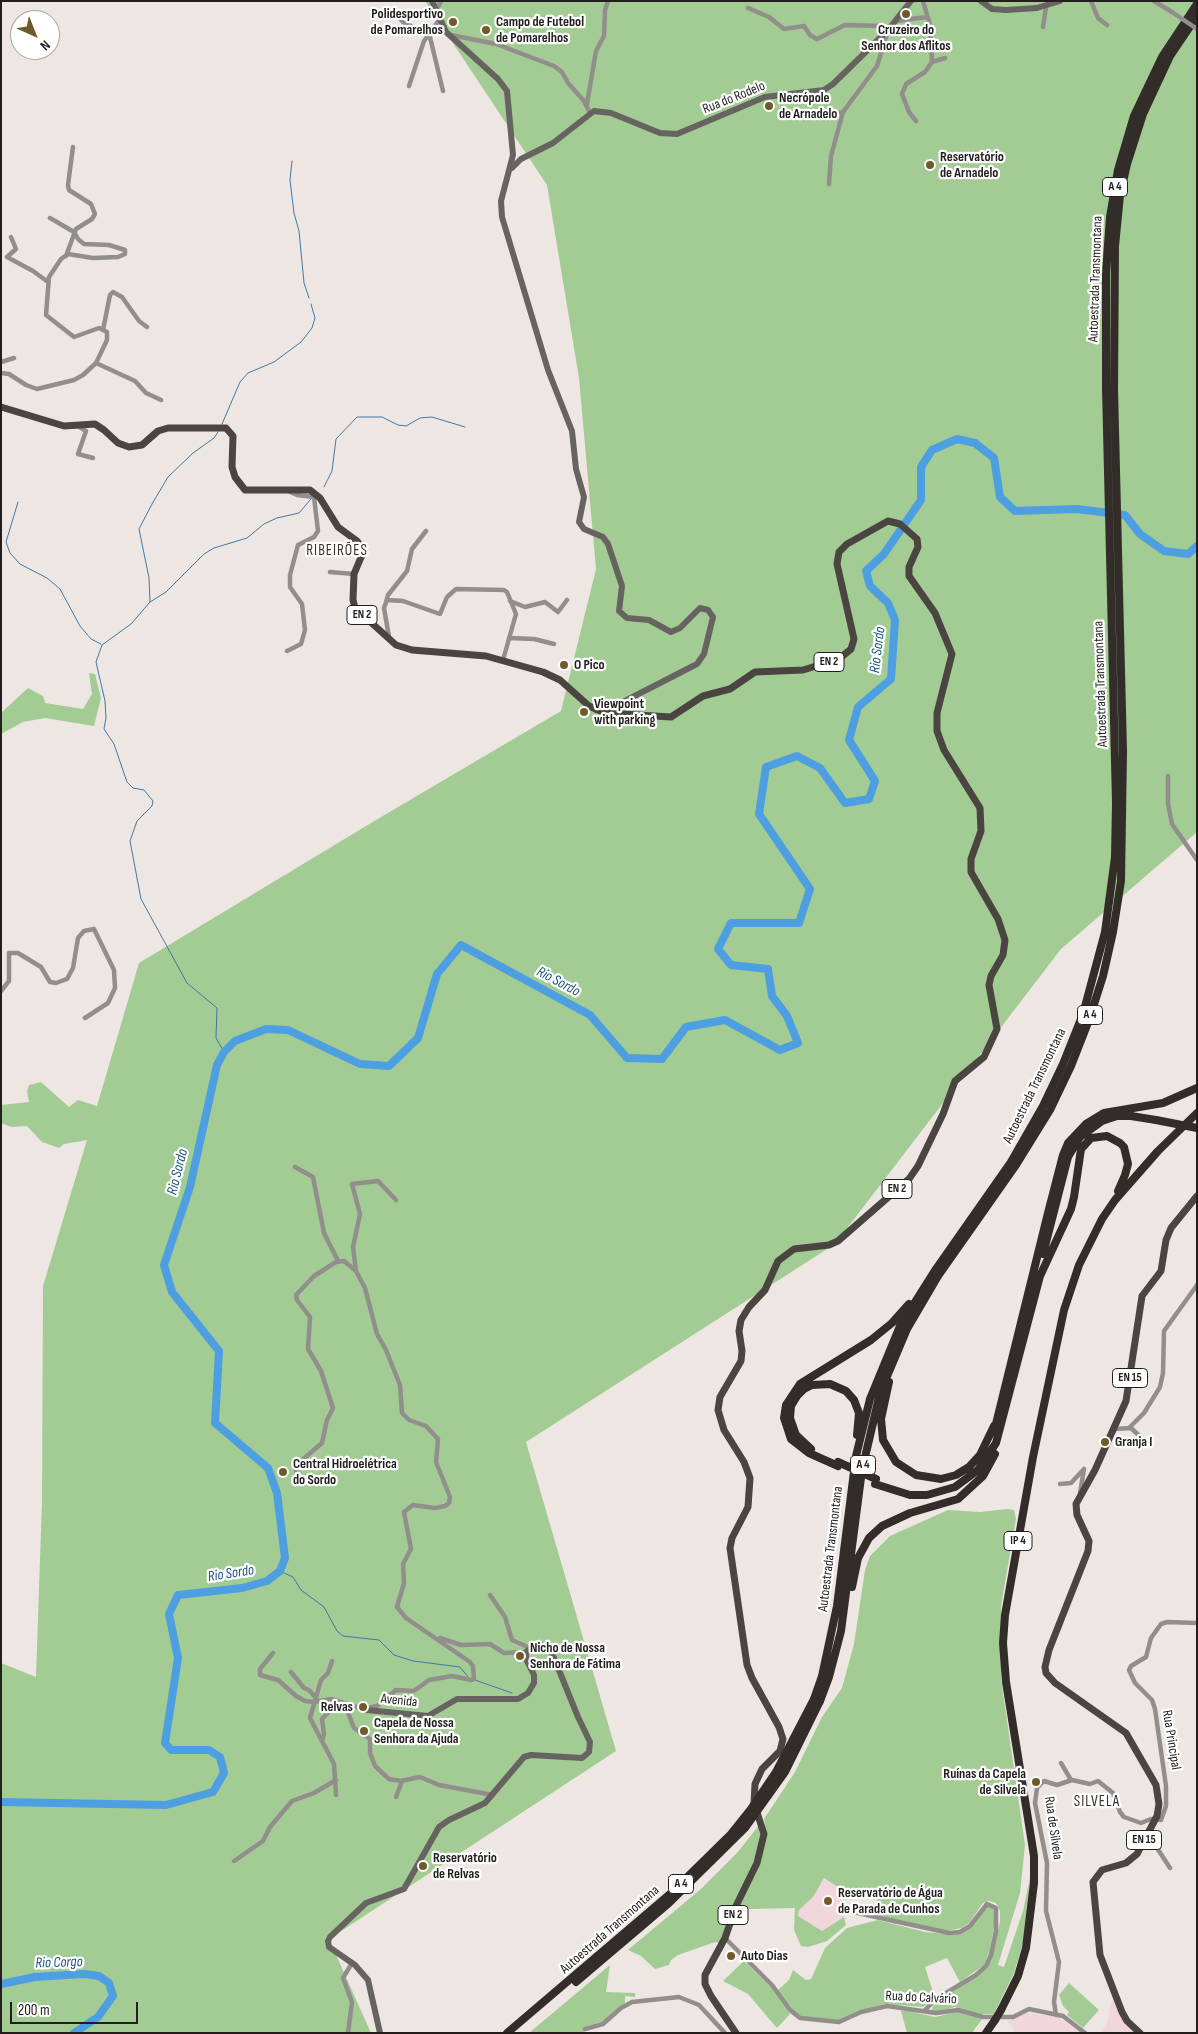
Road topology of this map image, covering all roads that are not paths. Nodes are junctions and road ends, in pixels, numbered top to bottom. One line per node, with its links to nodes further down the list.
1 (432, 1): 14 (street)
2 (441, 1): 14 (street)
3 (608, 1): 32 (street)
4 (911, 1): 19 (street, Rua do Rodelo)
5 (923, 1): 17 (street)
6 (981, 1): 12 (street)
7 (1038, 1): 12 (street)
8 (1060, 1): 12 (street)
9 (1091, 1): 20 (street)
10 (1154, 1): 22 (street, bridge)
11 (1197, 4): 53 (highway, Autoestrada Transmontana / A 4)
12 (1045, 7): 21 (street)
13 (748, 8): 23 (street)
14 (436, 11): 18 (street)
15 (396, 15): 24 (street)
16 (1197, 16): 53 (highway, Autoestrada Transmontana / A 4)
17 (927, 17): 19 (street); 27 (street)
18 (439, 20): 24 (street); 25 (street)
19 (896, 21): 23 (street, Rua do Rodelo)
20 (1107, 25)
21 (1043, 27)
22 (1197, 29)
23 (888, 30): 33 (street, Rua do Rodelo); 34 (street)
24 (430, 32): 28 (street); 31 (street)
25 (449, 34): 32 (street); 38 (street)
26 (945, 58): 27 (street)
27 (932, 62): 30 (street)
28 (409, 86)
29 (898, 86): 30 (street)
30 (904, 88): 36 (street)
31 (443, 91)
32 (587, 104): 33 (street)
33 (592, 112): 39 (street)
34 (843, 112): 35 (street); 41 (street)
35 (819, 113)
36 (916, 121)
37 (73, 147): 43 (street)
38 (513, 152): 39 (street); 40 (street)
39 (526, 157): 40 (street)
40 (511, 169): 71 (street)
41 (829, 184)
42 (50, 218): 43 (street)
43 (74, 232): 45 (street); 45 (street)
44 (11, 237): 46 (street)
45 (66, 256): 46 (street)
46 (48, 282): 48 (street)
47 (147, 326): 48 (street)
48 (103, 330): 51 (street)
49 (14, 358): 50 (street)
50 (1, 362)
51 (96, 363): 52 (street); 54 (street)
52 (1, 373)
53 (1110, 389): 69 (highway, Autoestrada Transmontana / A 4)
54 (161, 400)
55 (1, 407): 56 (main road, EN 2)
56 (77, 426): 57 (street); 58 (main road, EN 2)
57 (93, 458)
58 (287, 490): 61 (main road, EN 2); 68 (street)
59 (426, 532): 64 (street)
60 (330, 572): 61 (street)
61 (354, 574): 66 (main road, EN 2)
62 (567, 600): 63 (street)
63 (510, 601): 64 (street); 65 (street)
64 (386, 602): 66 (street)
65 (509, 638): 67 (street); 70 (street)
66 (389, 639): 70 (main road, EN 2)
67 (554, 644)
68 (287, 650)
69 (1117, 655): 89 (highway, Autoestrada Transmontana / A 4); 93 (highway, Autoestrada Transmontana / A 4)
70 (503, 660): 72 (main road, EN 2)
71 (626, 701): 72 (street); 73 (street)
72 (596, 710): 73 (main road, EN 2)
73 (624, 714): 131 (main road, EN 2)
74 (1168, 776): 75 (street)
75 (1197, 860)
76 (1, 992): 77 (street)
77 (85, 1018)
78 (1197, 1088): 80 (highway)
79 (1197, 1113): 94 (highway, IP 4)
80 (1100, 1116): 81 (highway); 95 (highway)
81 (1158, 1118): 83 (highway); 84 (highway, bridge); 92 (highway)
82 (1197, 1119): 133 (highway, IP 4)
83 (1197, 1124)
84 (1197, 1128)
85 (295, 1168): 88 (street)
86 (1197, 1196): 98 (main road, EN 15)
87 (396, 1200): 90 (street)
88 (338, 1261): 90 (street); 102 (street)
89 (936, 1269): 100 (highway, Autoestrada Transmontana / A 4); 101 (highway)
90 (356, 1271): 108 (street)
91 (1197, 1285): 97 (street)
92 (1035, 1295): 94 (highway); 95 (highway)
93 (907, 1329): 96 (highway); 106 (highway, Autoestrada Transmontana / A 4)
94 (1057, 1344): 133 (highway, IP 4)
95 (1016, 1356): 96 (highway)
96 (1000, 1420): 101 (highway, bridge); 106 (highway)
97 (1130, 1428): 98 (street); 99 (street)
98 (1114, 1429): 104 (main road, EN 15)
99 (1150, 1445)
100 (856, 1456): 101 (highway); 114 (highway, Autoestrada Transmontana / A 4)
101 (838, 1464)
102 (299, 1482)
103 (1060, 1484): 104 (street)
104 (1079, 1496): 126 (main road, EN 15)
105 (490, 1595): 109 (street)
106 (844, 1608): 114 (highway, Autoestrada Transmontana / A 4)
107 (1197, 1623): 126 (street, Rua Principal)
108 (433, 1636): 109 (street); 117 (street)
109 (528, 1650): 117 (street, Avenida); 123 (street)
110 (273, 1653): 113 (street)
111 (332, 1661): 113 (street)
112 (291, 1672): 113 (street)
113 (315, 1700): 115 (street); 118 (street)
114 (817, 1700): 140 (highway, Autoestrada Transmontana / A 4, bridge); 141 (highway, Autoestrada Transmontana / A 4, bridge)
115 (338, 1702): 116 (street, Avenida); 118 (street)
116 (345, 1705): 117 (street, Avenida); 122 (street)
117 (367, 1710)
118 (322, 1741): 120 (street)
119 (1061, 1763): 121 (street)
120 (336, 1780): 124 (street); 128 (street)
121 (1071, 1780): 126 (street, Rua de Silvela); 135 (street, Rua de Silvela)
122 (402, 1781): 123 (street); 125 (street)
123 (493, 1795): 132 (street)
124 (336, 1796)
125 (396, 1797)
126 (1156, 1820): 127 (main road, EN 15)
127 (1148, 1834): 129 (street); 147 (main road, EN 15)
128 (234, 1861)
129 (1170, 1868)
130 (844, 1910): 134 (street)
131 (725, 1938): 134 (street, Rua do Calvário); 143 (main road, EN 2)
132 (352, 1963): 138 (street); 139 (street)
133 (1004, 2010): 136 (highway, IP 4)
134 (924, 2011): 135 (street, Rua do Calvário)
135 (1056, 2015): 146 (street, Rua do Calvário)
136 (998, 2020): 144 (highway, IP 4); 145 (highway, IP 4)
137 (585, 2029): 142 (street)
138 (348, 2033)
139 (380, 2033)
140 (507, 2033)
141 (515, 2033)
142 (725, 2033)
143 (736, 2033)
144 (986, 2033)
145 (992, 2033)
146 (1085, 2033)
147 (1140, 2033)

